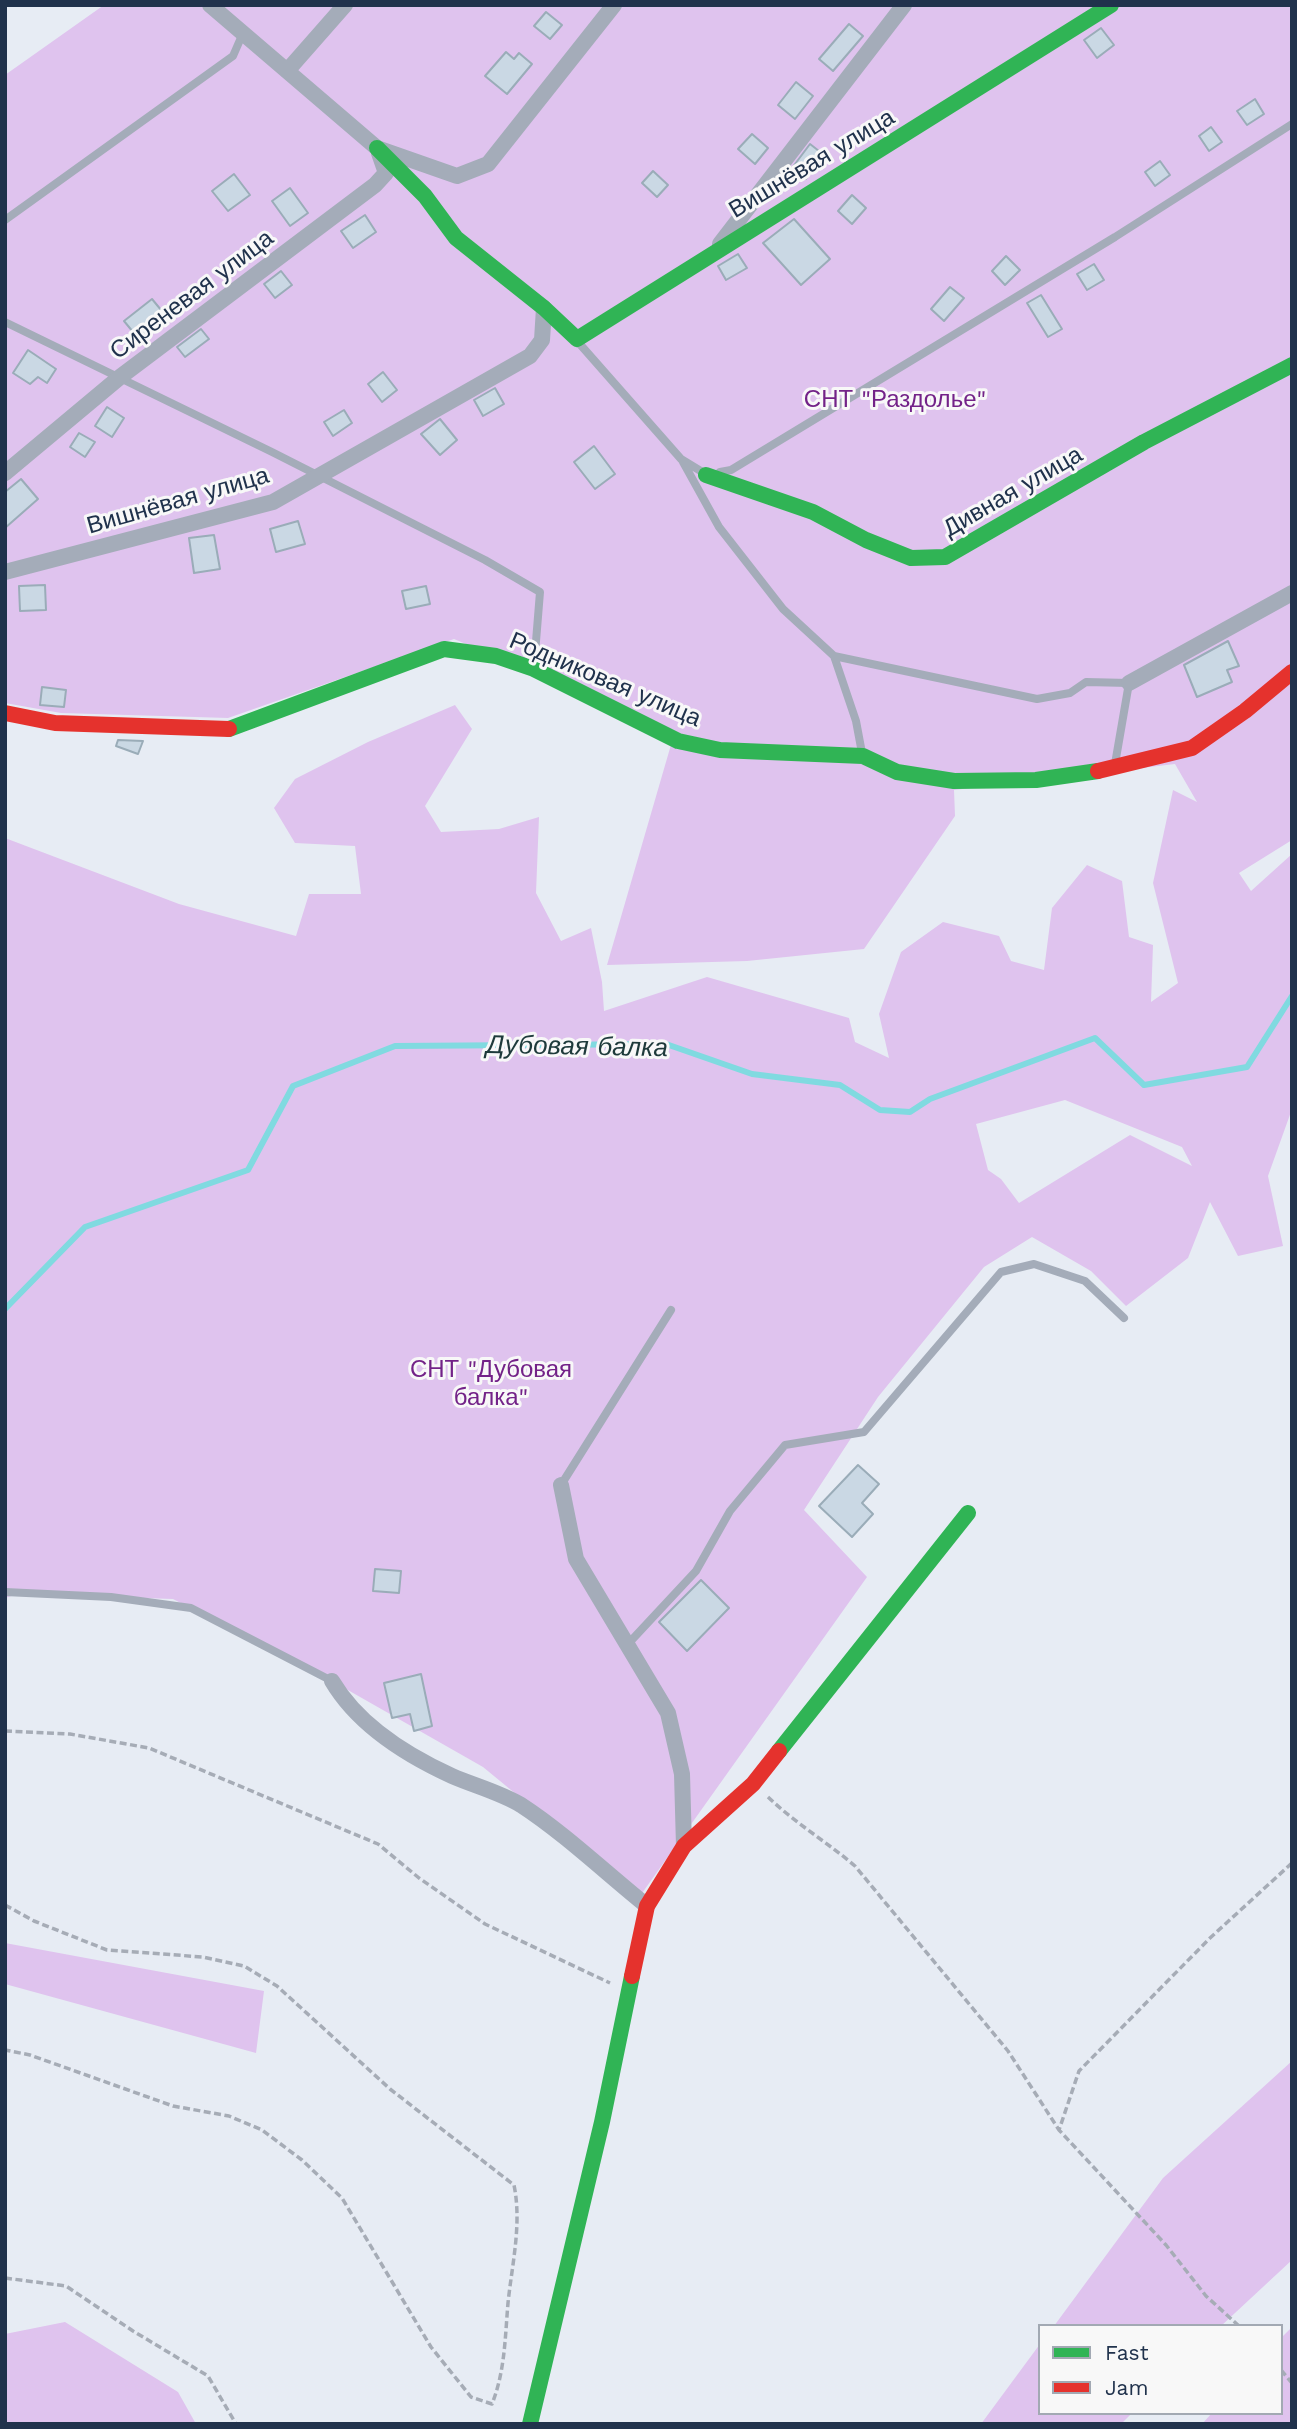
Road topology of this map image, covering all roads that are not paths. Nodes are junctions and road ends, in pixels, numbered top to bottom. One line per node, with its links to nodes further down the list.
1 (210, 5): 6 (street)
2 (345, 5): 7 (street)
3 (614, 5): 9 (street)
4 (904, 5): 11 (street)
5 (1111, 5): 11 (street, Вишнёвая улица)
6 (243, 33): 7 (street); 10 (lane)
7 (287, 71): 9 (street)
8 (1292, 124): 19 (lane)
9 (377, 148): 12 (street); 16 (street, Сиреневая улица)
10 (5, 220)
11 (717, 248): 14 (street, Вишнёвая улица)
12 (544, 308): 14 (street); 20 (street, Вишнёвая улица)
13 (5, 322): 16 (lane)
14 (576, 340): 17 (lane)
15 (1292, 365): 19 (street, Дивная улица)
16 (120, 377): 18 (street, Сиреневая улица); 20 (lane)
17 (681, 459): 19 (lane); 23 (lane)
18 (5, 473)
19 (706, 475)
20 (317, 477): 21 (street, Вишнёвая улица); 24 (lane)
21 (5, 572)
22 (1292, 593): 26 (street)
23 (834, 656): 26 (lane); 28 (lane)
24 (534, 668): 27 (street, Родниковая улица); 28 (street, Родниковая улица)
25 (1292, 673): 29 (street, Родниковая улица)
26 (1129, 683): 29 (lane)
27 (5, 713)
28 (863, 756): 29 (street, Родниковая улица)
29 (1114, 769)
30 (671, 1310): 32 (lane)
31 (1124, 1318): 35 (lane)
32 (561, 1485): 35 (street)
33 (968, 1513): 37 (street)
34 (5, 1592): 36 (lane)
35 (628, 1644): 37 (street)
36 (332, 1681): 38 (street)
37 (684, 1846): 38 (street)
38 (647, 1906): 39 (street)
39 (530, 2424)

